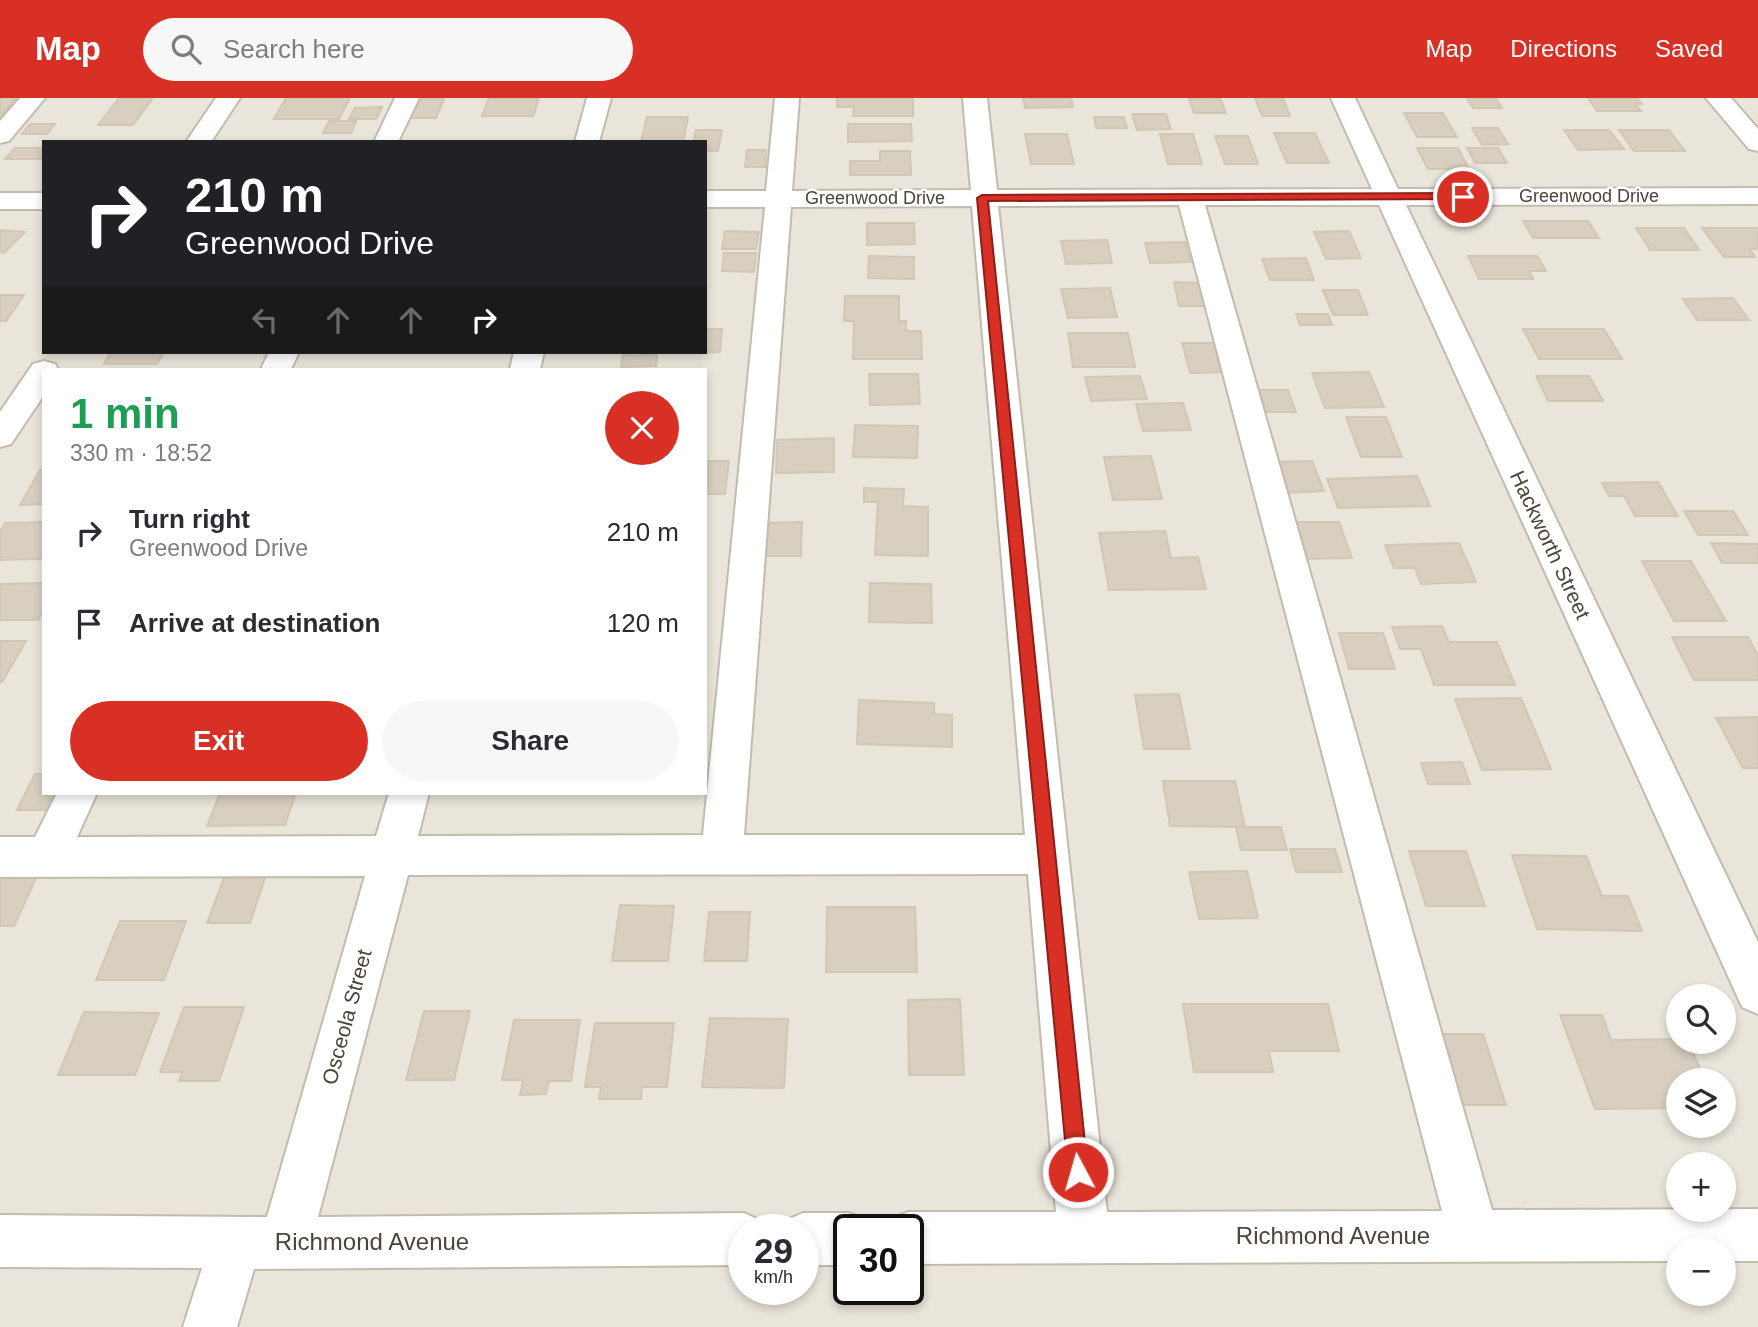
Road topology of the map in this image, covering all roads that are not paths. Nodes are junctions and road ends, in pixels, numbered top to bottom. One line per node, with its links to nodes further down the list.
1 (33, 98): 9 (street)
2 (228, 98): 10 (street)
3 (407, 98): 11 (street)
4 (599, 98): 12 (street)
5 (787, 98): 16 (street)
6 (975, 98): 17 (street)
7 (1343, 98): 15 (street, Hackworth Street)
8 (1718, 98): 13 (street)
9 (0, 136)
10 (199, 140)
11 (387, 140)
12 (588, 140)
13 (1758, 144)
14 (1758, 196): 15 (street, Greenwood Drive)
15 (1391, 197): 18 (street, Greenwood Drive); 31 (street, Hackworth Street)
16 (777, 198): 17 (street, Greenwood Drive); 19 (street, Greenwood Drive); 27 (street)
17 (982, 198): 18 (street, Greenwood Drive); 26 (street)
18 (1190, 198): 33 (street)
19 (707, 199)
20 (0, 201): 21 (street)
21 (42, 201)
22 (42, 373): 23 (street)
23 (0, 436)
24 (76, 795): 30 (street)
25 (408, 795): 28 (street, Osceola Street)
26 (1046, 854): 27 (street); 34 (street)
27 (722, 855): 28 (street)
28 (391, 856): 30 (street); 38 (street, Osceola Street)
29 (0, 857): 30 (street)
30 (47, 857)
31 (1758, 991)
32 (1758, 1235): 33 (street, Richmond Avenue)
33 (1474, 1236): 34 (street, Richmond Avenue)
34 (1084, 1237): 35 (street, Richmond Avenue)
35 (924, 1238)
36 (728, 1239): 38 (street, Richmond Avenue)
37 (0, 1241): 39 (street, Richmond Avenue)
38 (286, 1242): 39 (street, Richmond Avenue)
39 (236, 1243): 40 (street)
40 (210, 1327)

